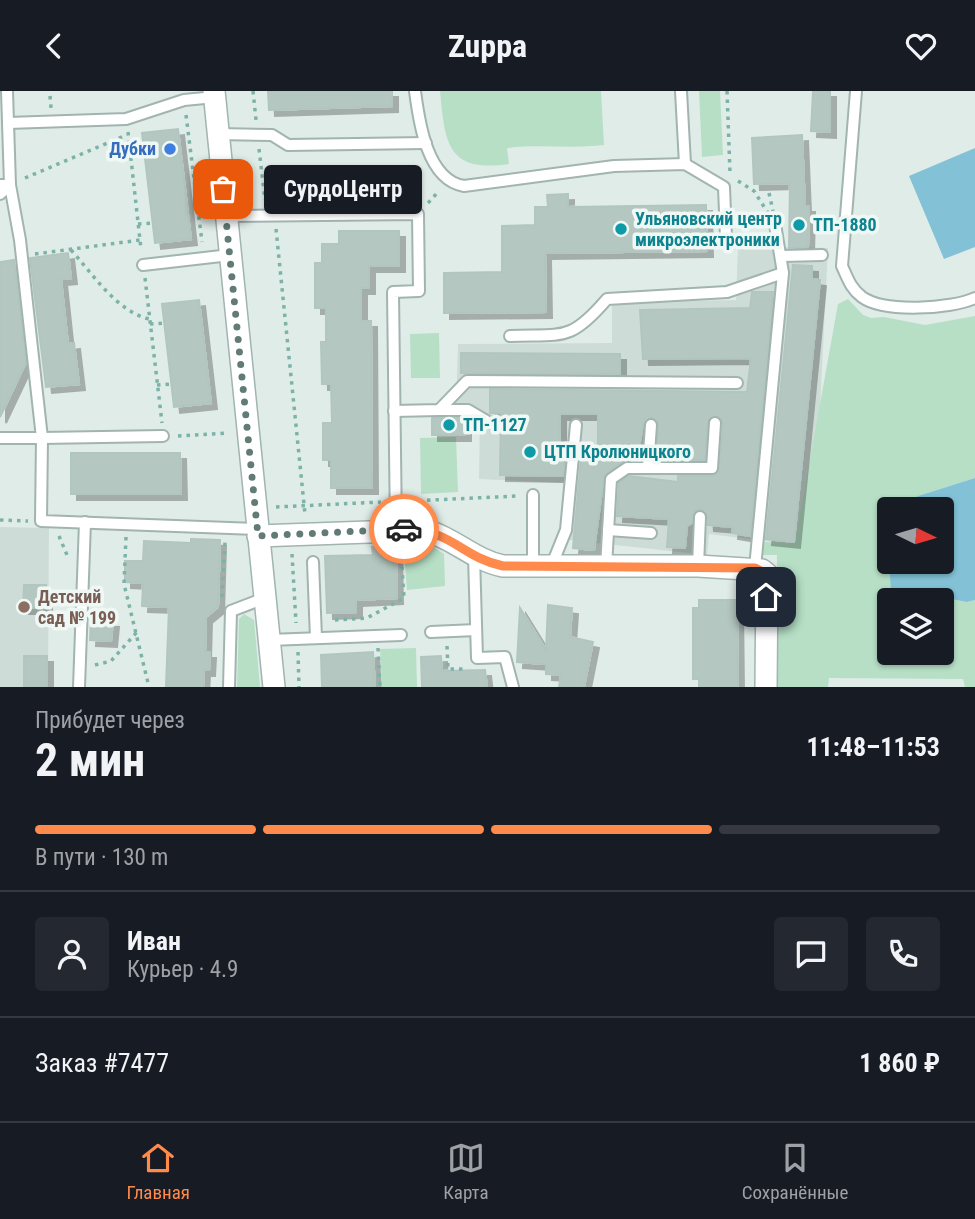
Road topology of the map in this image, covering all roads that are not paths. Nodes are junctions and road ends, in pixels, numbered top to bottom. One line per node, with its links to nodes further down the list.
1 (7, 91): 6 (lane)
2 (415, 91): 8 (lane)
3 (681, 91): 9 (lane)
4 (856, 91): 20 (lane)
5 (214, 94): 6 (lane); 7 (street)
6 (8, 123): 10 (lane)
7 (218, 134): 8 (lane); 12 (street)
8 (426, 143): 9 (lane)
9 (685, 164): 14 (lane)
10 (5, 185): 11 (lane); 31 (lane)
11 (0, 194)
12 (226, 216): 16 (street); 24 (lane)
13 (775, 224): 17 (lane)
14 (726, 238)
15 (822, 255): 17 (lane)
16 (220, 256): 18 (lane); 38 (street)
17 (782, 256): 19 (lane)
18 (144, 265)
19 (783, 273): 21 (lane); 45 (lane)
20 (975, 298)
21 (510, 335)
22 (737, 383): 23 (lane)
23 (439, 410): 24 (lane); 25 (lane)
24 (394, 411): 36 (lane)
25 (490, 423)
26 (715, 423): 32 (lane)
27 (576, 425): 43 (lane)
28 (651, 425): 32 (lane)
29 (163, 436): 31 (lane)
30 (0, 438): 31 (lane)
31 (42, 438): 35 (lane)
32 (648, 468): 37 (lane)
33 (533, 495): 43 (lane)
34 (700, 517): 42 (lane)
35 (85, 522): 38 (lane); 52 (lane)
36 (396, 529): 38 (street); 40 (street)
37 (608, 530): 39 (lane); 44 (lane)
38 (258, 533): 46 (street)
39 (651, 533)
40 (474, 556): 43 (street); 47 (lane)
41 (313, 562): 50 (lane)
42 (698, 566): 44 (street); 45 (street)
43 (542, 567): 44 (street)
44 (606, 567)
45 (755, 568): 56 (street)
46 (265, 598): 51 (street); 53 (lane)
47 (476, 630): 48 (lane); 55 (lane)
48 (431, 632)
49 (401, 635): 50 (lane)
50 (316, 638): 51 (lane)
51 (269, 640): 54 (street)
52 (79, 687)
53 (229, 687)
54 (274, 687)
55 (513, 687)
56 (766, 687)

